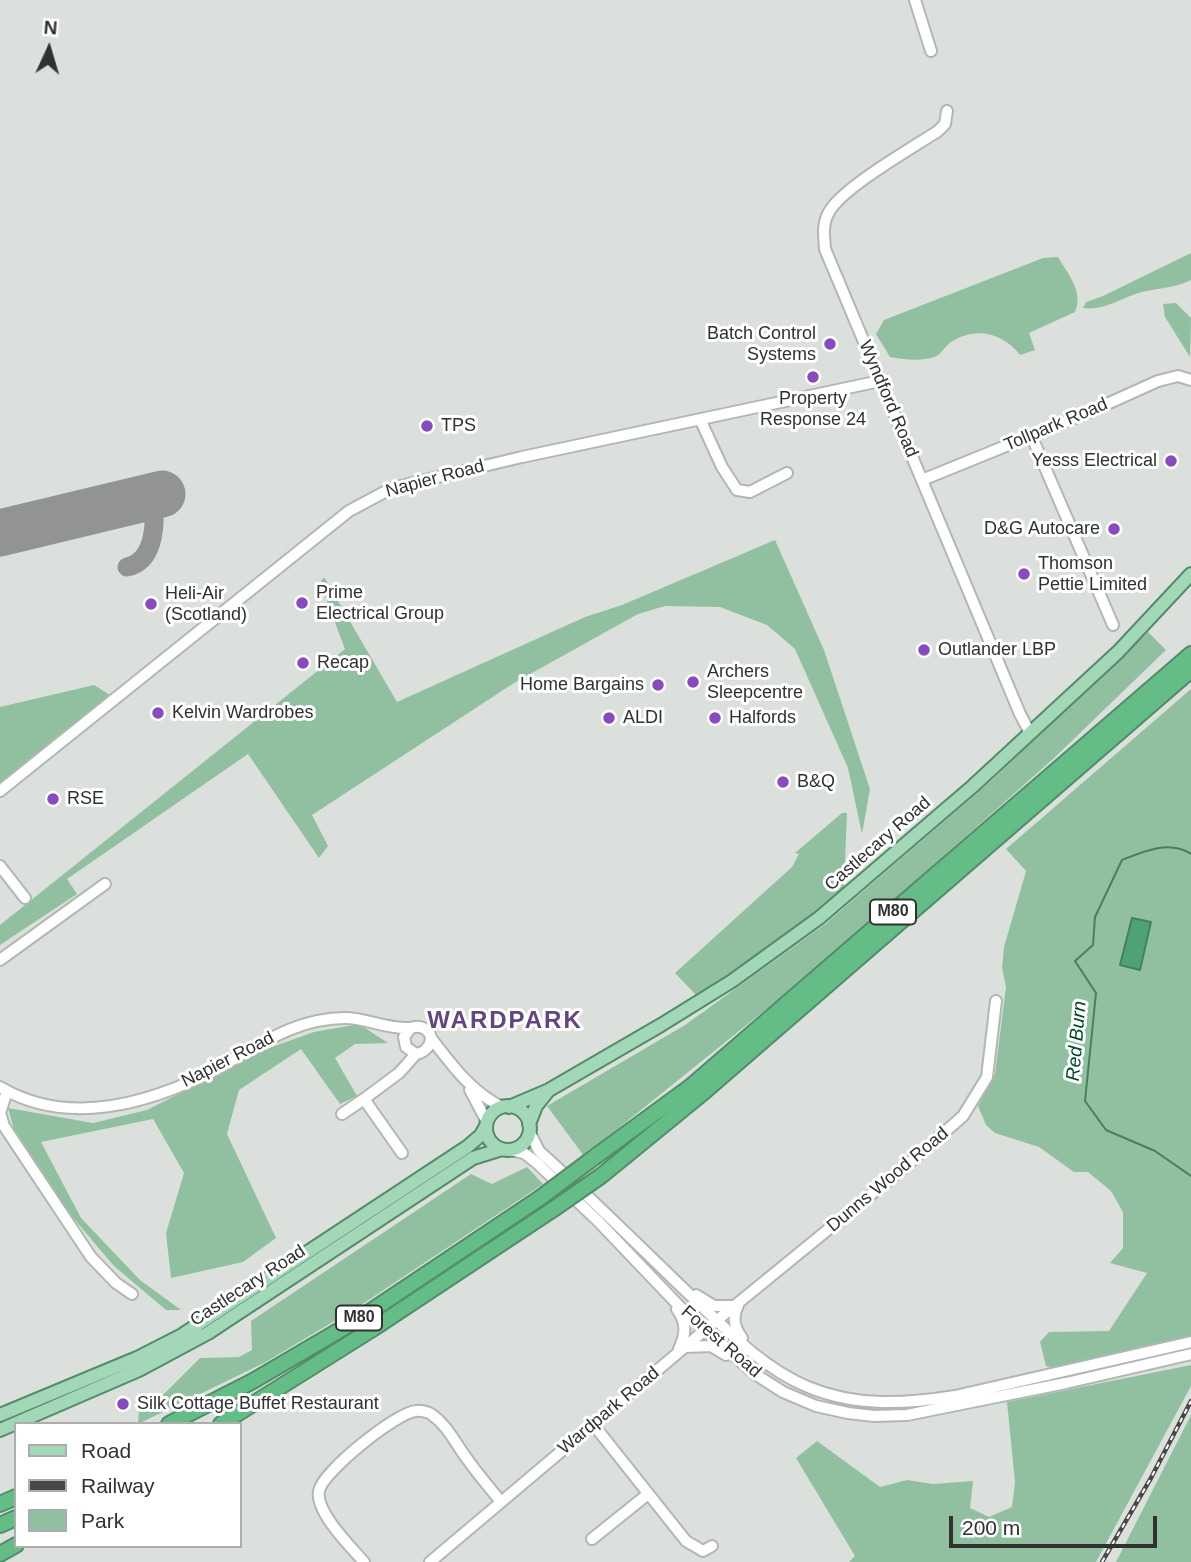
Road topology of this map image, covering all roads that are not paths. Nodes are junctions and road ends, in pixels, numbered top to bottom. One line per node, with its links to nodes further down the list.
1 (915, 0): 2 (street)
2 (931, 51)
3 (947, 111): 5 (street, Wyndford Road)
4 (1191, 380): 7 (street, Tollpark Road)
5 (880, 381): 6 (street, Napier Road); 9 (street, Wyndford Road)
6 (700, 419): 8 (street); 15 (street, Napier Road)
7 (1031, 435): 9 (street, Tollpark Road); 11 (street)
8 (787, 474)
9 (922, 480): 14 (street, Wyndford Road)
10 (1191, 574): 14 (main road, Castlecary Road)
11 (1113, 625)
12 (1191, 654): 52 (highway, M80, bridge)
13 (1191, 670): 49 (highway, M80, bridge)
14 (1030, 733): 28 (main road, Castlecary Road)
15 (0, 791)
16 (0, 866): 18 (street)
17 (105, 884): 19 (street)
18 (25, 898)
19 (0, 960)
20 (996, 1001): 39 (street, Dunns Wood Road)
21 (369, 1021): 22 (street, Napier Road); 24 (street, Napier Road); 27 (street, Napier Road)
22 (410, 1029): 23 (street); 24 (street)
23 (430, 1038): 24 (street); 25 (street, Napier Road)
24 (412, 1049): 25 (street, Napier Road); 29 (street)
25 (447, 1061): 26 (street, Napier Road)
26 (466, 1081): 30 (street, Napier Road); 32 (street, Napier Road)
27 (4, 1089): 38 (street, Napier Road)
28 (549, 1090): 30 (main road, Castlecary Road); 33 (main road, Castlecary Road)
29 (364, 1099): 31 (street); 35 (street)
30 (506, 1107): 32 (main road); 33 (main road)
31 (342, 1114)
32 (487, 1124): 34 (main road); 50 (main road, Castlecary Road)
33 (529, 1128): 34 (main road); 36 (street, Forest Road)
34 (506, 1150): 37 (street, Forest Road); 51 (main road, Castlecary Road)
35 (402, 1153)
36 (674, 1279): 39 (street); 40 (street, Forest Road)
37 (662, 1288): 42 (street, Forest Road); 44 (street)
38 (132, 1294)
39 (737, 1304): 41 (street, Dunns Wood Road); 47 (street)
40 (701, 1305): 41 (street, Forest Road); 42 (street)
41 (717, 1320): 42 (street, Wardpark Road); 45 (street); 47 (street, Forest Road)
42 (705, 1329): 44 (street, Wardpark Road); 45 (street, Forest Road)
43 (1191, 1342): 47 (street, Forest Road)
44 (681, 1350): 48 (street); 55 (street, Wardpark Road)
45 (727, 1350): 48 (street, Forest Road)
46 (1191, 1354): 48 (street, Forest Road)
47 (761, 1359)
48 (755, 1374)
49 (276, 1390): 53 (highway, M80); 54 (highway, M80)
50 (0, 1415)
51 (19, 1422)
52 (173, 1422)
53 (216, 1422)
54 (225, 1422)
55 (593, 1424): 56 (street); 57 (street, Wardpark Road)
56 (648, 1494): 58 (street); 59 (street)
57 (501, 1502): 60 (street); 61 (street, Wardpark Road)
58 (592, 1539)
59 (712, 1546)
60 (364, 1562)
61 (430, 1562)

